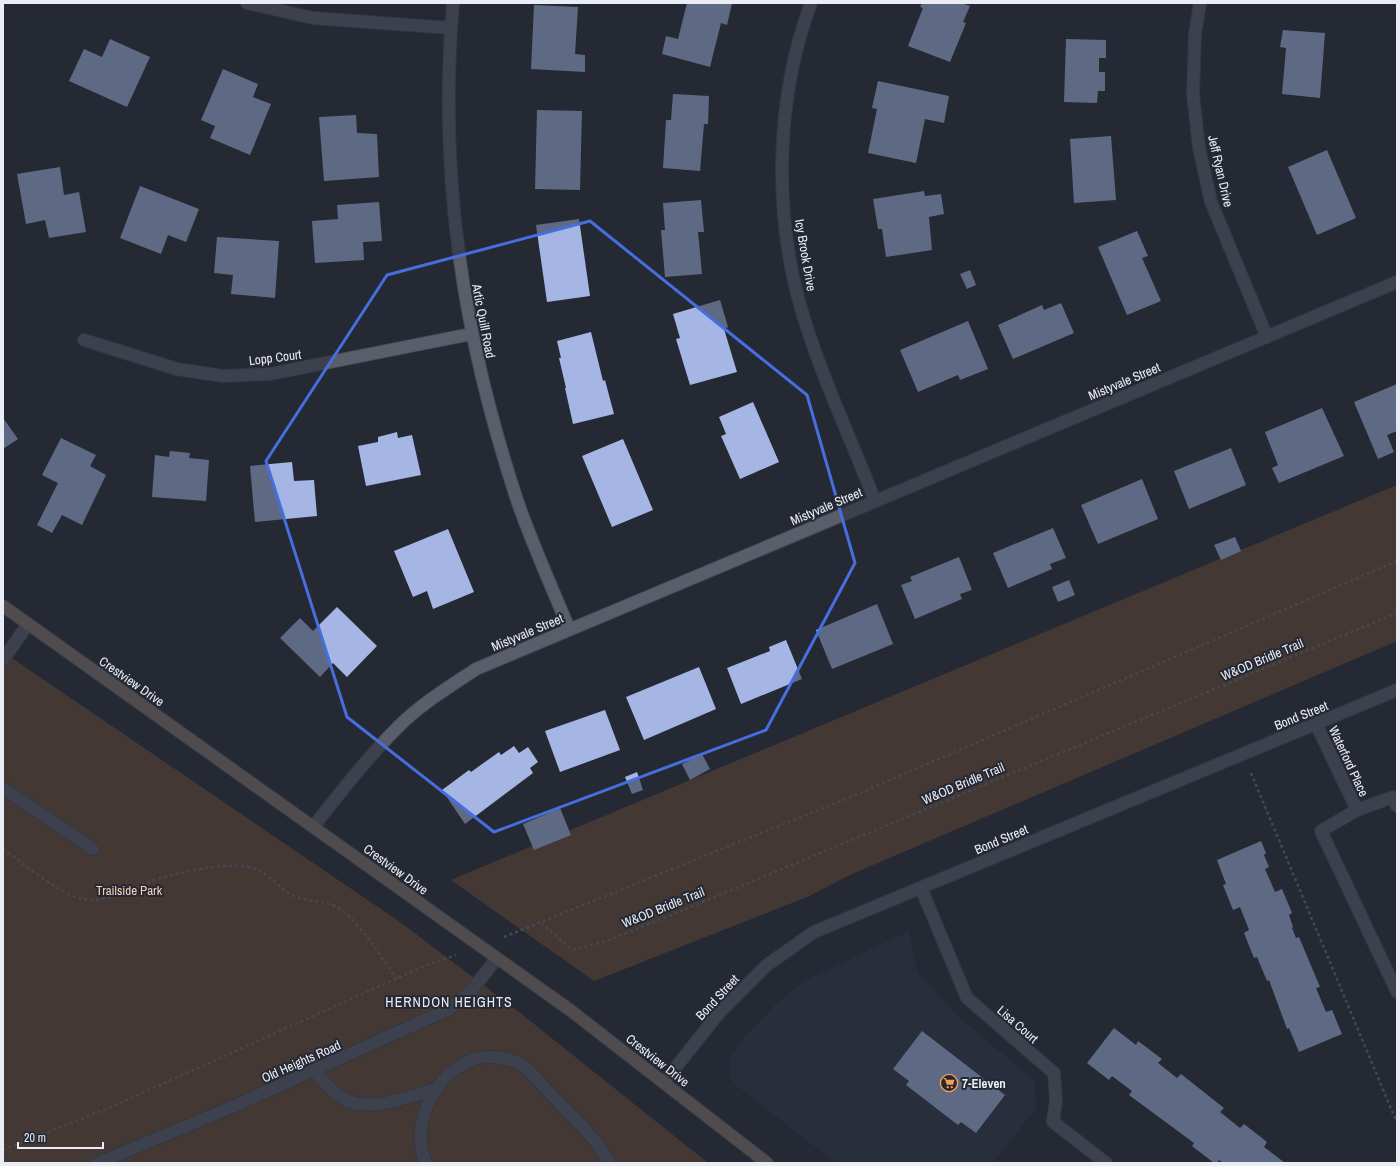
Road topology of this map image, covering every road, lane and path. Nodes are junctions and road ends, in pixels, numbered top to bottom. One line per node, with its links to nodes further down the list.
1 (247, 3): 5 (street)
2 (453, 3): 5 (street, Artic Quill Road)
3 (811, 3): 10 (street, Icy Brook Drive)
4 (1200, 3): 8 (street, Jeff Ryan Drive)
5 (451, 28): 7 (street, Artic Quill Road)
6 (1397, 282): 8 (street, Mistyvale Street)
7 (472, 334): 9 (street, Lopp Court); 15 (street, Artic Quill Road)
8 (1267, 337): 10 (street, Mistyvale Street)
9 (84, 340)
10 (875, 501): 15 (street, Mistyvale Street)
11 (1397, 561): 27 (path)
12 (3, 606): 14 (main road, Crestview Drive)
13 (1397, 613): 27 (path, W&OD Bridle Trail)
14 (28, 624): 16 (street); 23 (main road, Crestview Drive)
15 (569, 629): 23 (street, Mistyvale Street)
16 (3, 660)
17 (1397, 690): 18 (street, Bond Street)
18 (1316, 724): 19 (street, Bond Street); 22 (street, Waterford Place)
19 (1243, 754): 26 (street, Bond Street); 35 (path)
20 (3, 788): 24 (street)
21 (1397, 806): 22 (street)
22 (1357, 810): 31 (street)
23 (313, 827): 28 (main road, Crestview Drive)
24 (94, 849)
25 (3, 850): 30 (path)
26 (921, 888): 33 (street, Bond Street); 42 (street, Lisa Court)
27 (541, 923): 28 (path)
28 (479, 946): 29 (main road, Crestview Drive); 30 (path)
29 (497, 958): 32 (street, Old Heights Road); 33 (main road, Crestview Drive)
30 (397, 979): 37 (path)
31 (1397, 992)
32 (313, 1070): 34 (street); 38 (street, Old Heights Road)
33 (664, 1082): 41 (main road, Crestview Drive)
34 (435, 1090): 39 (street); 40 (street)
35 (1396, 1114): 36 (path)
36 (1397, 1123)
37 (3, 1150)
38 (98, 1163)
39 (426, 1163)
40 (609, 1163)
41 (767, 1163)
42 (1106, 1163)

